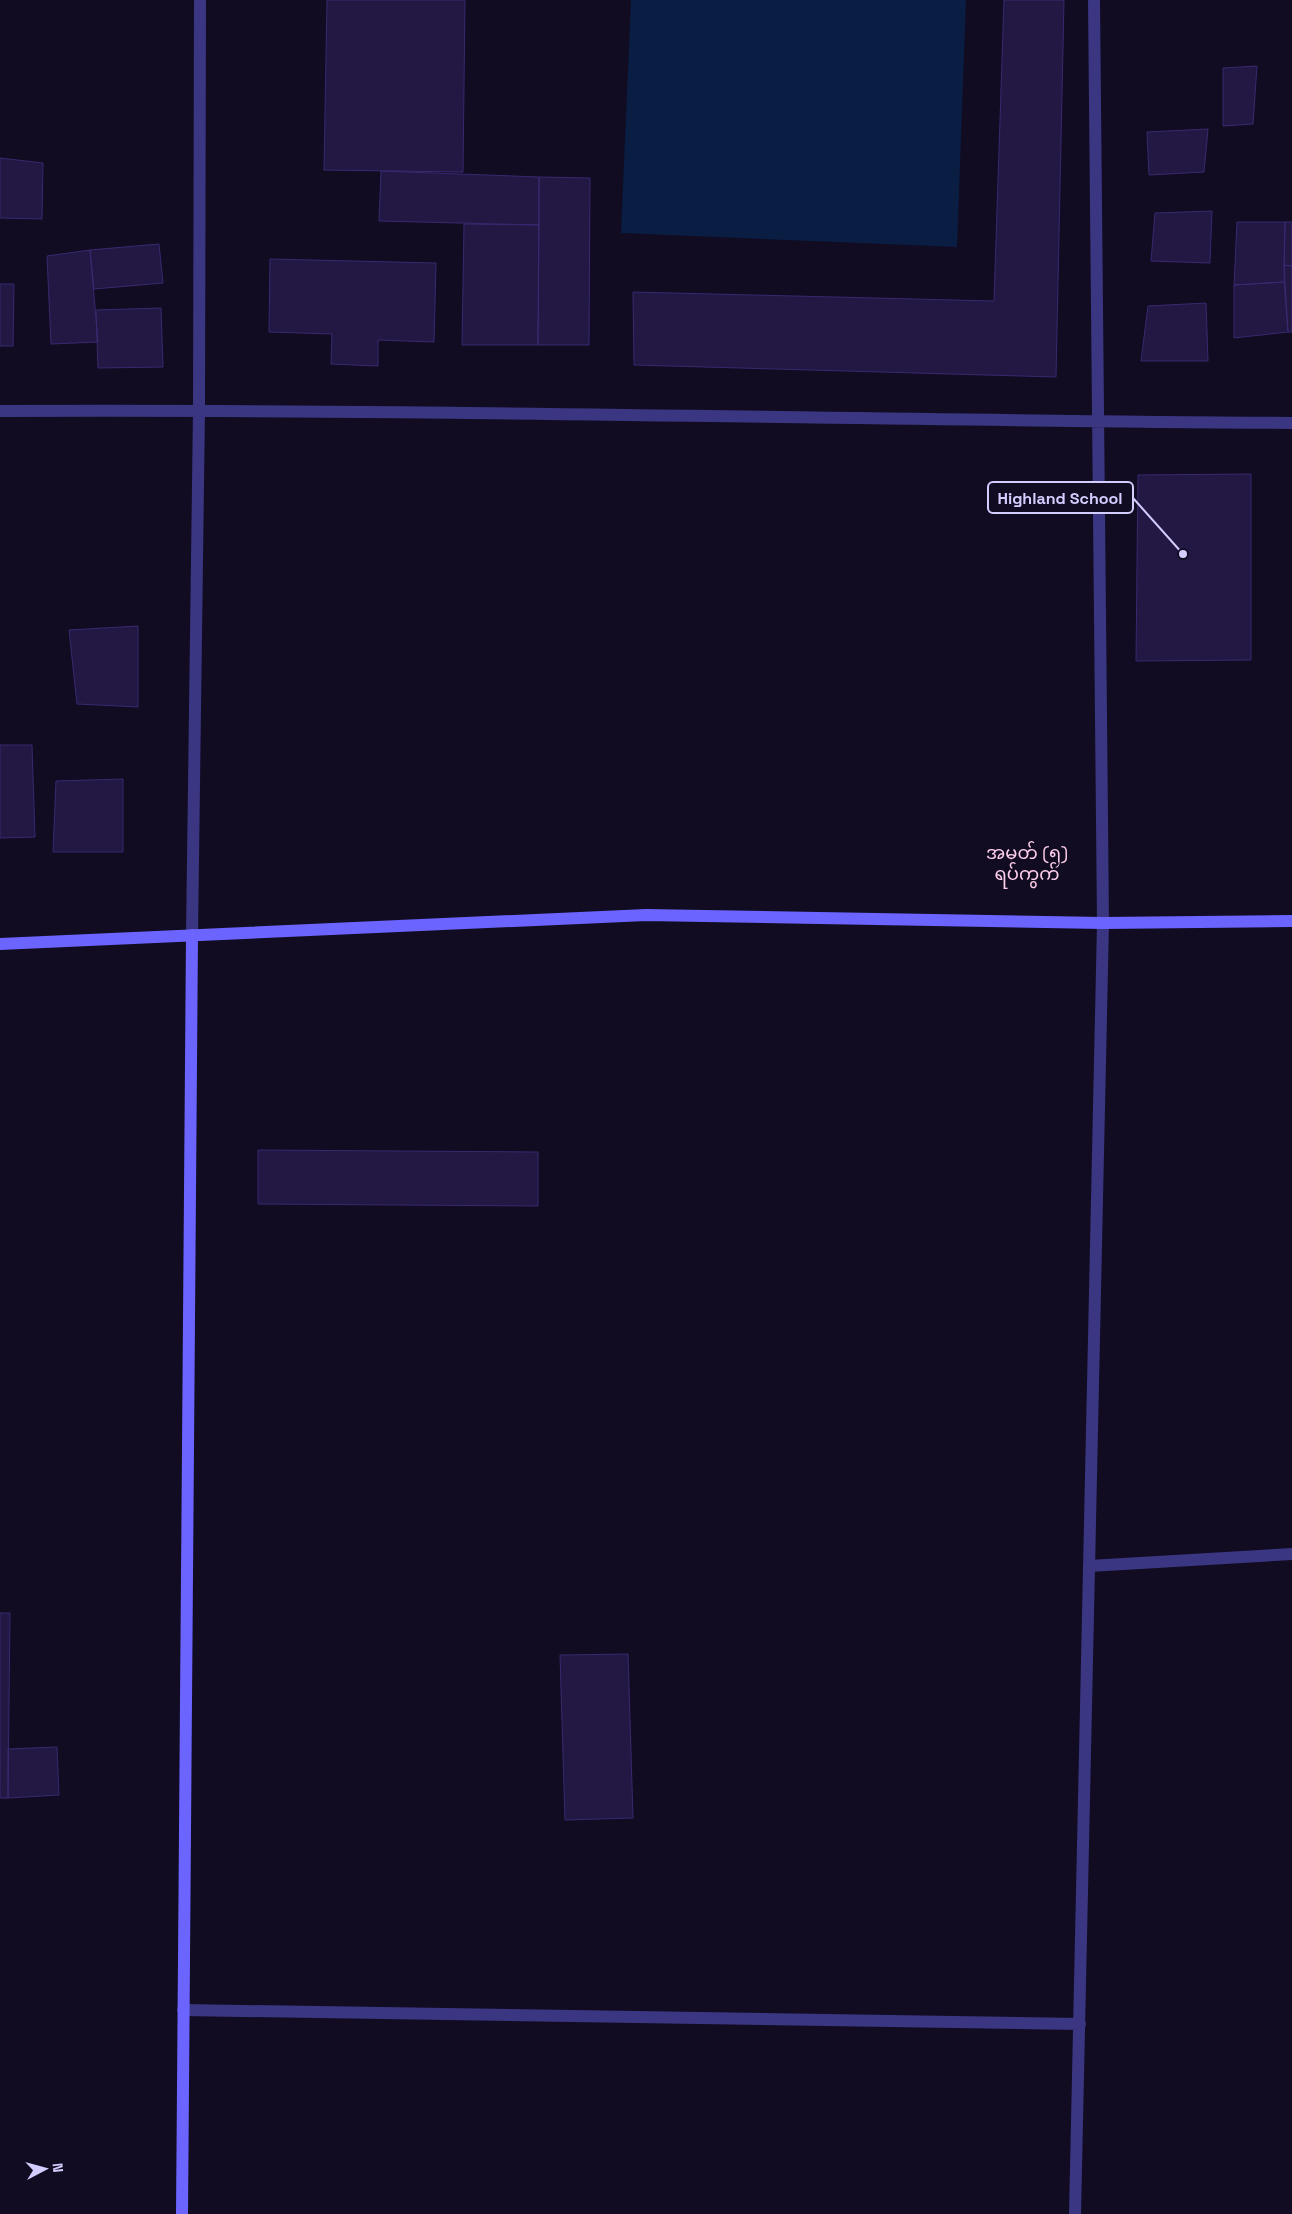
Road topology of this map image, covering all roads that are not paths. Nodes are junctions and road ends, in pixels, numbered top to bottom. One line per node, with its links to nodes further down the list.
1 (200, 0): 3 (street)
2 (1094, 0): 5 (street)
3 (199, 410): 4 (street); 5 (street); 9 (street)
4 (0, 411)
5 (1099, 422): 6 (street); 8 (street)
6 (1292, 423)
7 (1292, 921): 8 (street)
8 (1103, 923): 9 (street); 12 (street)
9 (192, 935): 10 (street); 13 (street)
10 (0, 944)
11 (1292, 1554): 12 (street)
12 (1089, 1566): 14 (street)
13 (183, 2010): 14 (street); 15 (street)
14 (1080, 2024): 16 (street)
15 (182, 2214)
16 (1075, 2214)

